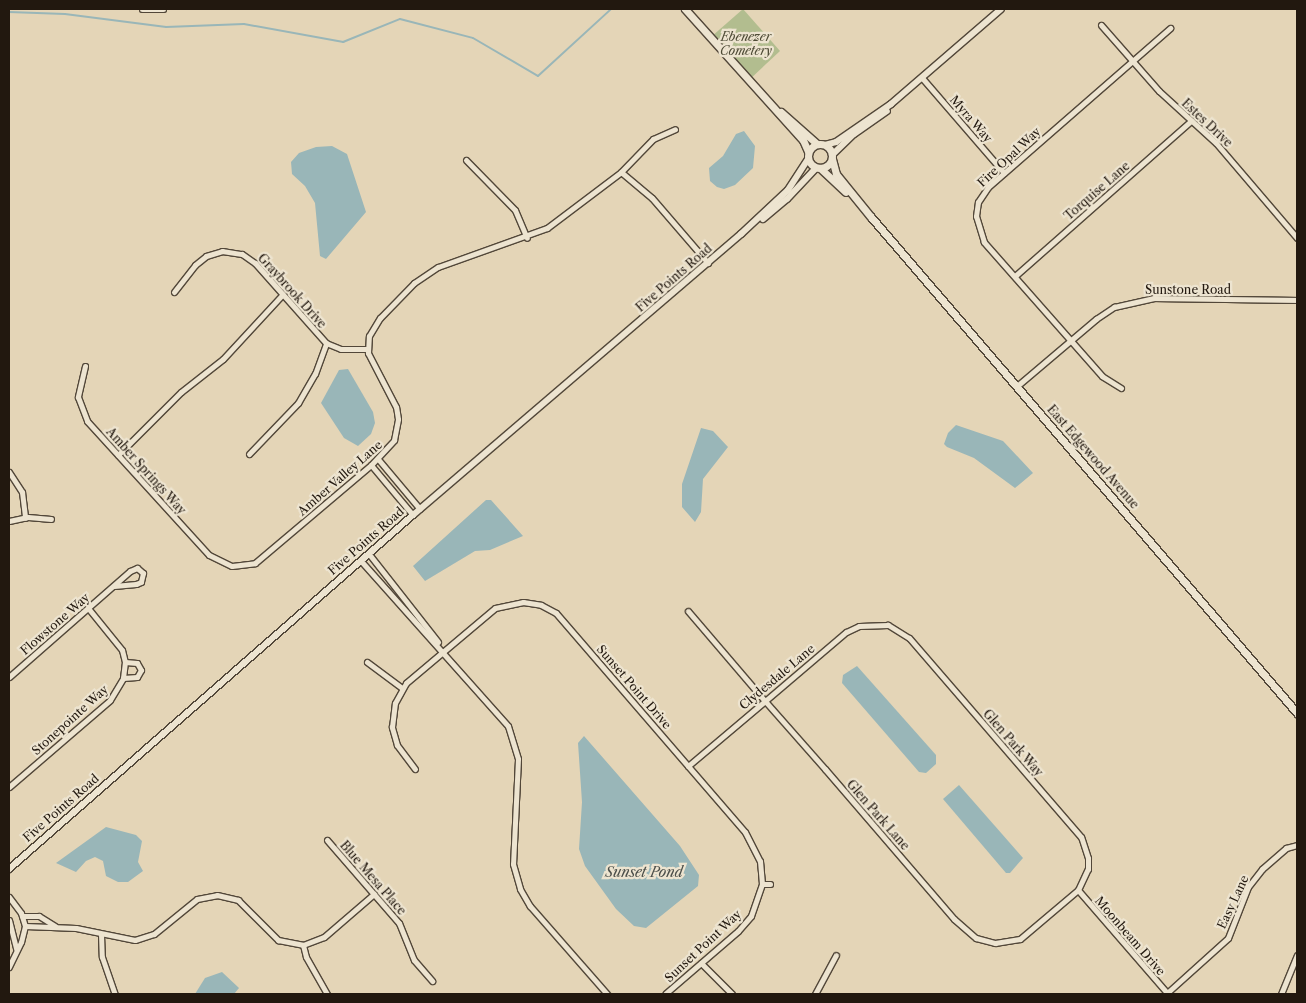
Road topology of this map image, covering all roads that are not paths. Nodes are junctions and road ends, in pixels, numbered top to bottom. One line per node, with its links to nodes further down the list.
1 (142, 9): 2 (street)
2 (161, 9)
3 (684, 9): 9 (main road)
4 (1000, 9): 8 (street)
5 (1101, 25): 7 (street, Estes Drive)
6 (1170, 28): 7 (street, Fire Opal Way)
7 (1133, 61): 10 (street, Estes Drive); 20 (street, Fire Opal Way)
8 (923, 78): 13 (street); 15 (street); 20 (street, Myra Way)
9 (766, 99): 12 (main road); 14 (main road)
10 (1191, 121): 24 (street, Estes Drive); 26 (street, Torquise Lane)
11 (675, 128): 19 (street)
12 (817, 144): 13 (main road); 14 (main road)
13 (825, 145): 15 (main road)
14 (808, 151): 16 (main road)
15 (832, 157): 18 (main road); 21 (main road, East Edgewood Avenue)
16 (808, 159): 18 (main road); 22 (street)
17 (466, 160): 23 (street)
18 (818, 168): 21 (main road, East Edgewood Avenue); 22 (street)
19 (621, 172): 23 (street); 25 (street)
20 (1004, 173): 26 (street, Fire Opal Way)
21 (871, 216): 34 (main road, East Edgewood Avenue)
22 (742, 234): 25 (street, Five Points Road)
23 (528, 238): 32 (street)
24 (1297, 238)
25 (708, 263): 41 (street, Five Points Road)
26 (1015, 276): 30 (street, Fire Opal Way)
27 (174, 292): 28 (street, Graybrook Drive)
28 (283, 294): 31 (street, Graybrook Drive); 37 (street)
29 (1297, 300): 30 (street, Sunstone Road)
30 (1070, 341): 34 (street, Sunstone Road); 35 (street, Fire Opal Way)
31 (326, 343): 32 (street, Graybrook Drive); 36 (street)
32 (368, 349): 38 (street, Amber Valley Lane)
33 (85, 366): 37 (street, Amber Springs Way)
34 (1018, 386): 60 (main road, East Edgewood Avenue)
35 (1121, 388)
36 (249, 454)
37 (118, 455): 48 (street, Amber Springs Way)
38 (378, 459): 39 (street, Amber Valley Lane); 41 (street)
39 (371, 465): 42 (street); 48 (street, Amber Valley Lane)
40 (9, 472): 43 (street)
41 (420, 509): 42 (street, Five Points Road)
42 (413, 515): 46 (street, Five Points Road)
43 (25, 518): 44 (street); 45 (street)
44 (51, 519)
45 (9, 521)
46 (368, 554): 47 (street, Five Points Road); 53 (street)
47 (361, 560): 53 (street); 66 (street, Five Points Road)
48 (238, 566)
49 (114, 586): 49 (street, Flowstone Way); 50 (street, Flowstone Way)
50 (88, 608): 54 (street); 56 (street, Flowstone Way)
51 (688, 611): 59 (street, Glen Park Lane)
52 (888, 625): 59 (street, Clydesdale Lane); 69 (street, Glen Park Way)
53 (444, 650): 58 (street, Sunset Point Drive); 61 (street, Sunset Point Drive); 87 (street)
54 (125, 662): 57 (street, Stonepointe Way); 57 (street)
55 (367, 662): 58 (street)
56 (9, 677)
57 (123, 678): 63 (street, Stonepointe Way)
58 (402, 688): 62 (street)
59 (765, 701): 61 (street, Clydesdale Lane); 69 (street, Glen Park Lane)
60 (1297, 713)
61 (688, 766): 67 (street, Sunset Point Drive)
62 (415, 769)
63 (9, 788)
64 (327, 840): 70 (street, Blue Mesa Place)
65 (1297, 845): 84 (street, Easy Lane)
66 (9, 869)
67 (762, 884): 68 (street); 81 (street, Sunset Point Way)
68 (770, 884)
69 (1078, 890): 84 (street, Moonbeam Drive)
70 (374, 894): 77 (street); 83 (street, Blue Mesa Place)
71 (9, 896): 72 (street)
72 (22, 916): 74 (street); 75 (street)
73 (9, 920): 78 (street)
74 (25, 926): 75 (street); 78 (street)
75 (58, 927): 76 (street)
76 (101, 934): 77 (street); 85 (street)
77 (303, 945): 86 (street)
78 (16, 949): 82 (street)
79 (836, 955): 90 (street)
80 (1297, 955): 91 (street)
81 (701, 963): 88 (street, Sunset Point Way); 89 (street)
82 (9, 967)
83 (432, 981)
84 (1167, 993)
85 (115, 994)
86 (327, 994)
87 (607, 994)
88 (665, 994)
89 (732, 994)
90 (815, 994)
91 (1281, 994)

